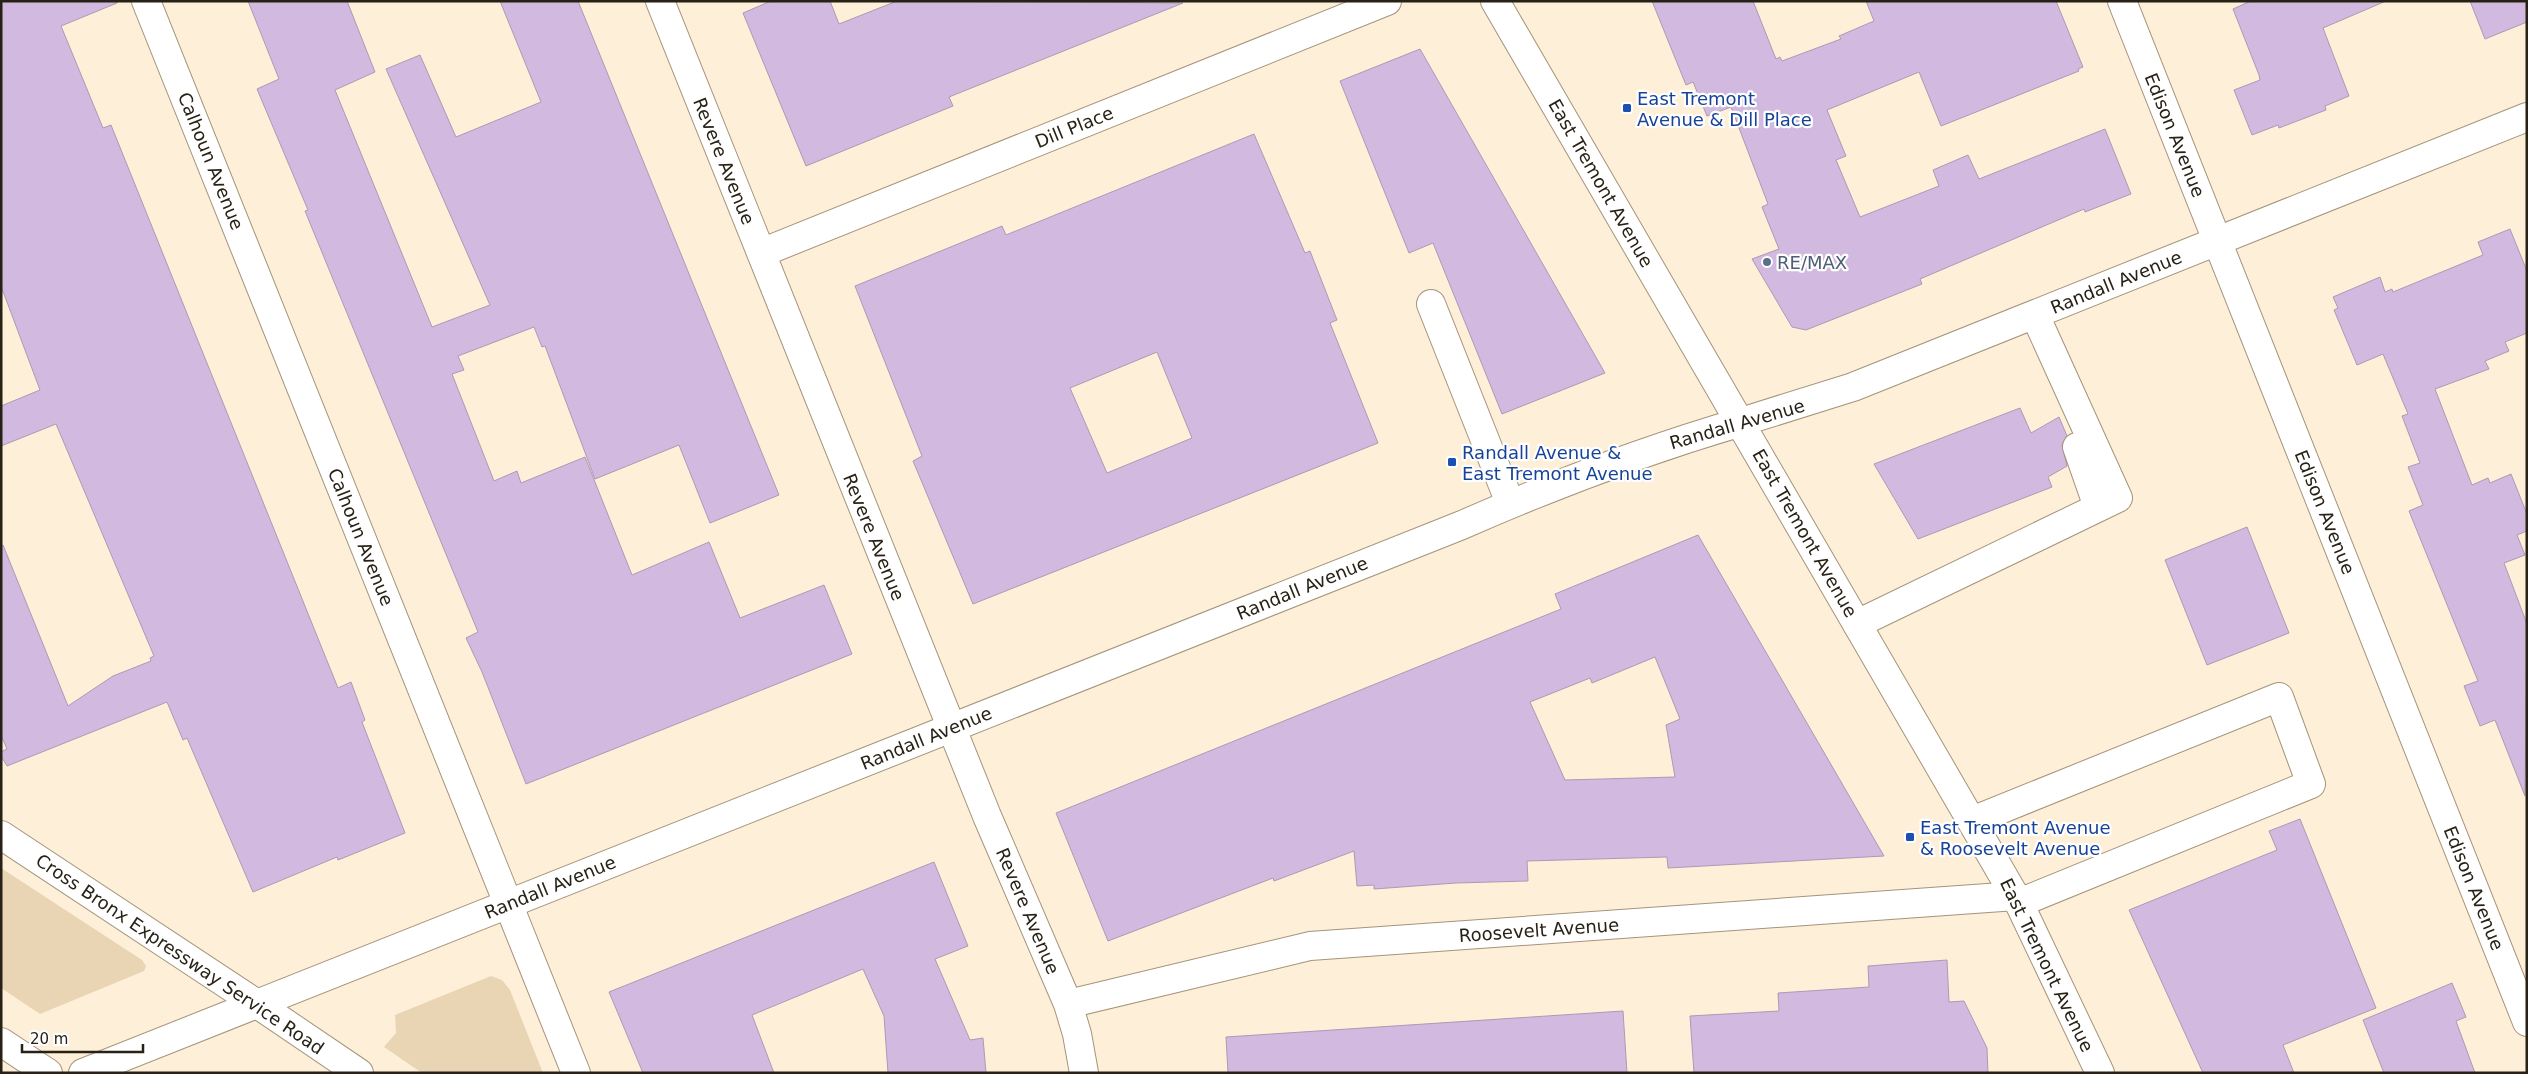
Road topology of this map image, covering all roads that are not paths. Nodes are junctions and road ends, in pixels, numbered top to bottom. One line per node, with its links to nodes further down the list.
1 (146, 1): 18 (main road, Calhoun Avenue)
2 (660, 1): 8 (main road, Revere Avenue)
3 (1387, 1): 8 (main road, Dill Place)
4 (1496, 1): 11 (main road, East Tremont Avenue)
5 (2122, 1): 7 (main road, Edison Avenue)
6 (2527, 117): 7 (main road, Randall Avenue)
7 (2218, 241): 10 (main road, Randall Avenue); 21 (main road, Edison Avenue)
8 (761, 253): 14 (main road, Revere Avenue)
9 (1431, 304): 12 (main road)
10 (2035, 314): 11 (main road, Randall Avenue); 13 (main road)
11 (1741, 422): 12 (main road, Randall Avenue); 13 (main road, East Tremont Avenue)
12 (1510, 503): 14 (main road, Randall Avenue)
13 (1857, 624): 15 (main road, East Tremont Avenue)
14 (951, 728): 18 (main road, Randall Avenue); 20 (main road, Revere Avenue)
15 (1972, 821): 17 (main road, East Tremont Avenue); 17 (main road, Roosevelt Avenue)
16 (1, 835): 19 (main road, Cross Bronx Expressway Service Road)
17 (2018, 899): 20 (main road, Roosevelt Avenue); 28 (main road, East Tremont Avenue)
18 (508, 904): 19 (main road, Randall Avenue); 26 (main road, Calhoun Avenue)
19 (257, 1004): 24 (main road, Randall Avenue); 25 (main road, Cross Bronx Expressway Service Road)
20 (1068, 1004): 27 (main road, Revere Avenue)
21 (2527, 1022)
22 (1, 1042): 23 (main road)
23 (48, 1073)
24 (83, 1073)
25 (359, 1073)
26 (576, 1073)
27 (1084, 1073)
28 (2100, 1073)

